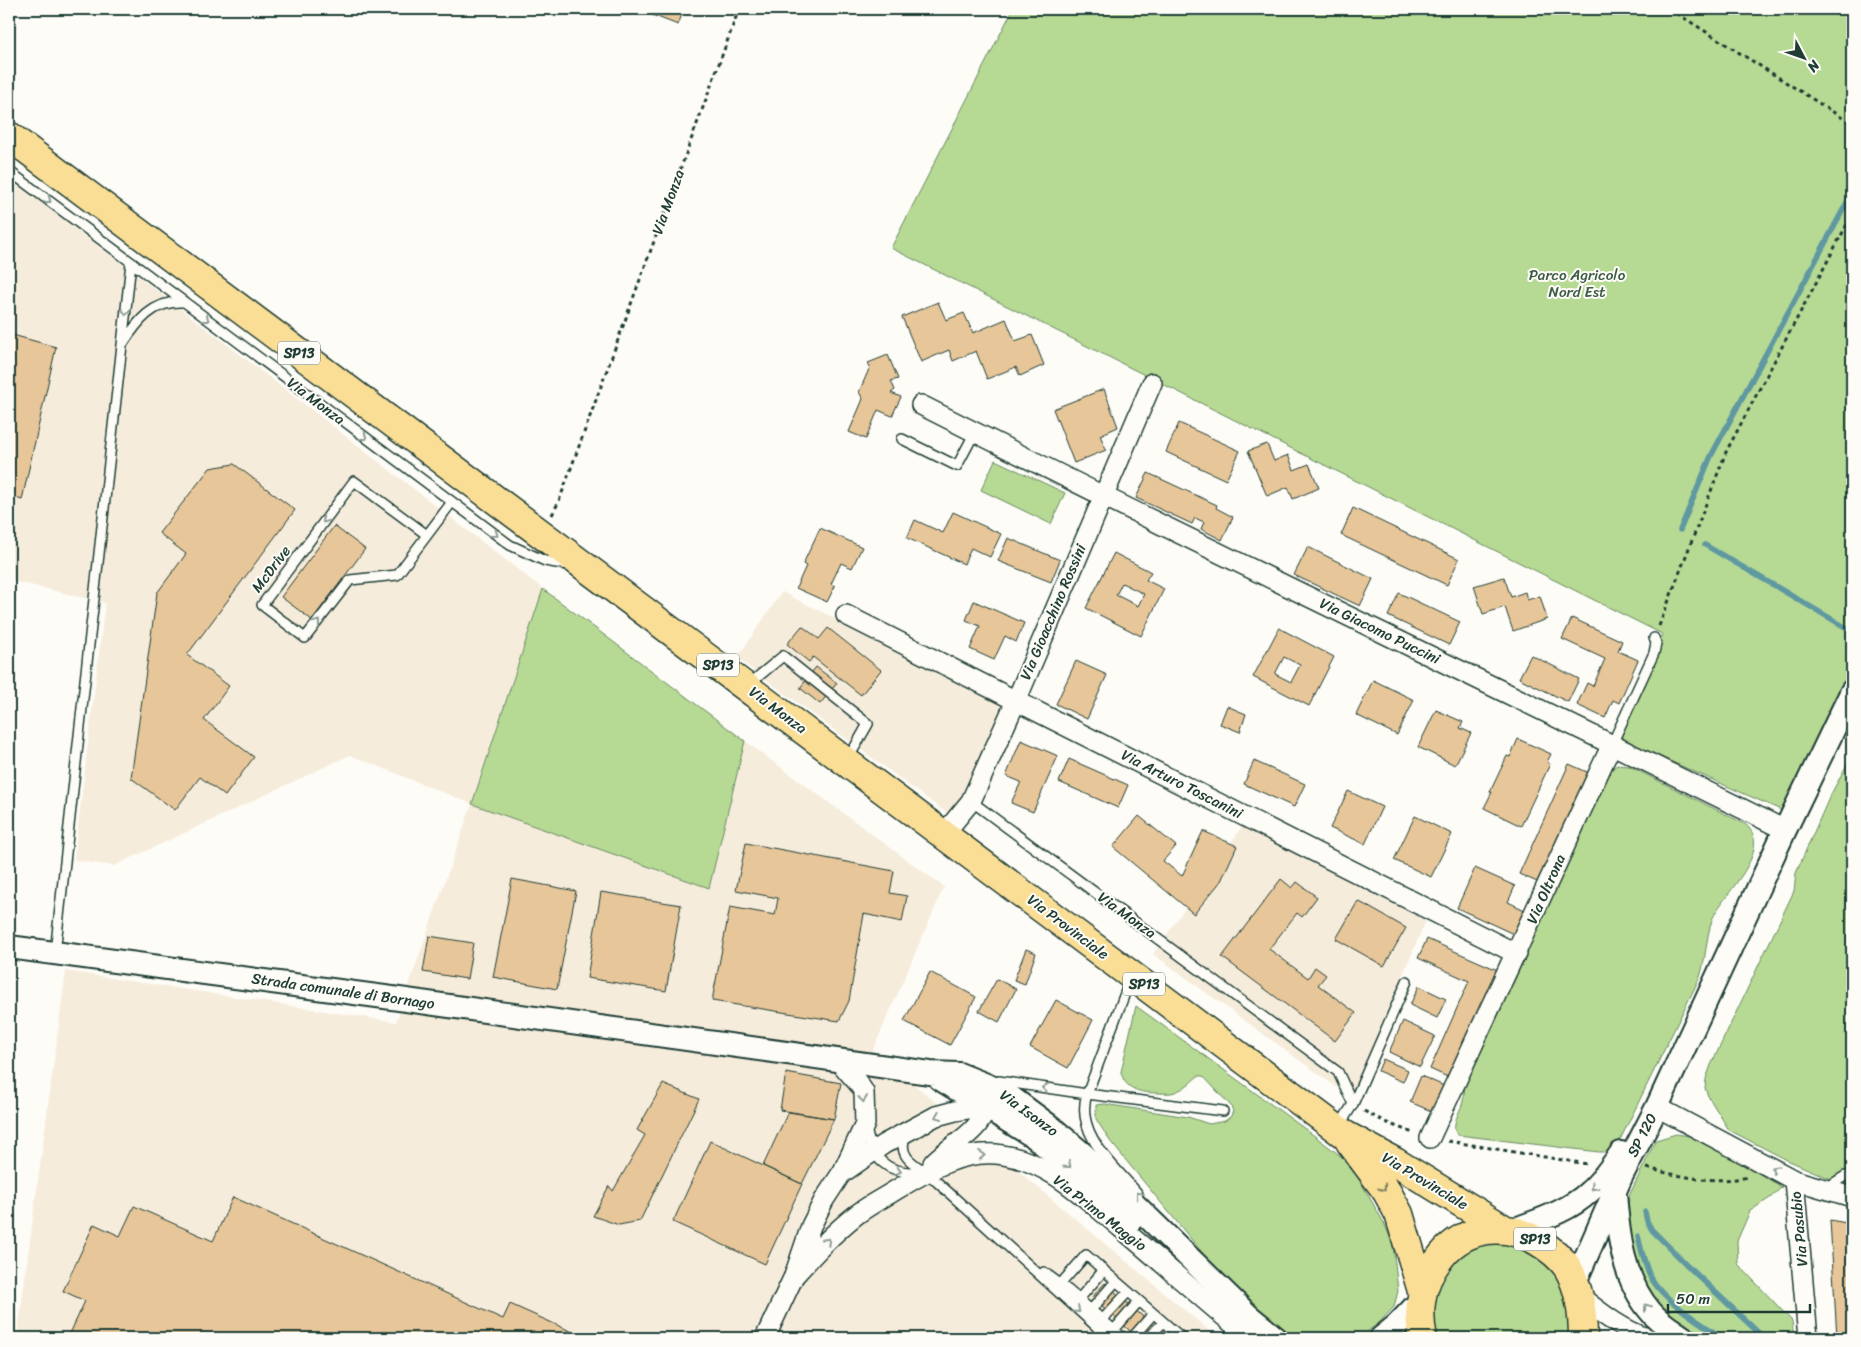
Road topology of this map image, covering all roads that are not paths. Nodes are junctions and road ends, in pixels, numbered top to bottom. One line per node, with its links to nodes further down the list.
1 (9, 136): 13 (main road, Via Monza / SP13)
2 (9, 171): 3 (lane, Via Monza, one-way to 3)
3 (131, 263): 4 (lane, Via Monza); 5 (lane, one-way to 5)
4 (184, 302): 5 (lane); 11 (lane, Via Monza, one-way to 11)
5 (122, 345): 25 (lane)
6 (1152, 383): 10 (street, Via Gioacchino Rossini)
7 (921, 405): 8 (street, Via Giacomo Puccini)
8 (975, 432): 9 (lane); 10 (street, Via Giacomo Puccini)
9 (902, 439)
10 (1102, 496): 18 (street, Via Gioacchino Rossini); 19 (street, Via Giacomo Puccini)
11 (452, 502): 12 (lane); 13 (lane, Via Monza, one-way to 13)
12 (428, 535): 12 (lane, McDrive, one-way to 12)
13 (589, 569): 16 (main road, Via Monza / SP13)
14 (846, 615): 18 (street, Via Arturo Toscanini)
15 (1654, 638): 19 (lane, Via Oltrona)
16 (747, 687): 20 (main road, Via Monza / SP13); 20 (lane)
17 (1852, 691): 22 (street, SP 120)
18 (1016, 700): 21 (street, Via Gioacchino Rossini); 26 (street, Via Arturo Toscanini)
19 (1612, 744): 22 (street, Via Giacomo Puccini); 26 (street, Via Oltrona)
20 (847, 762): 23 (main road, Via Provinciale / SP13)
21 (971, 801): 23 (street, Via Gioacchino Rossini); 34 (lane, Via Monza)
22 (1785, 830): 36 (street, SP 120)
23 (944, 834): 27 (main road, Via Provinciale / SP13)
24 (9, 947): 25 (street, Strada comunale di Bornago)
25 (55, 953): 29 (street, Strada comunale di Bornago)
26 (1517, 954): 41 (street, Via Oltrona)
27 (1132, 975): 33 (lane); 40 (main road, Via Provinciale / SP13)
28 (1407, 981): 34 (lane)
29 (677, 1037): 30 (street, Via Isonzo)
30 (837, 1059): 31 (street, Via Isonzo); 38 (street, Via Primo Maggio, one-way to 38)
31 (930, 1073): 32 (street, Via Isonzo); 35 (street)
32 (967, 1077): 33 (lane, one-way to 32); 35 (street); 44 (street, Via Isonzo)
33 (1087, 1094): 37 (lane); 54 (lane, one-way to 33)
34 (1353, 1104): 40 (lane)
35 (986, 1106): 39 (street, Via Primo Maggio, one-way to 39); 44 (street); 45 (street, Via Primo Maggio); 73 (street, one-way to 73)
36 (1656, 1107): 43 (street, SP 120); 48 (street, Via Pasubio, one-way to 36)
37 (1223, 1111)
38 (865, 1124): 42 (lane); 46 (street, Via Primo Maggio)
39 (909, 1130): 42 (street, Via Primo Maggio); 45 (lane)
40 (1341, 1132): 52 (main road, Via Provinciale / SP13); 60 (main road, Via Provinciale / SP13, one-way to 60)
41 (1430, 1138)
42 (874, 1151): 45 (lane, one-way to 45); 46 (street, Via Primo Maggio)
43 (1623, 1161): 50 (street, SP 120); 52 (street, one-way to 52)
44 (1092, 1162): 54 (street, Via Isonzo)
45 (926, 1172): 55 (street, Via Primo Maggio, one-way to 45); 57 (lane); 73 (street, Via Primo Maggio, one-way to 73)
46 (841, 1174): 55 (street, Via Primo Maggio)
47 (1852, 1176): 49 (lane)
48 (1794, 1180): 49 (street, Via Pasubio); 80 (street, Via Pasubio)
49 (1825, 1189): 51 (street, Via Pasubio)
50 (1615, 1190): 58 (street, SP 120); 79 (street, one-way to 50)
51 (1852, 1197)
52 (1509, 1230): 58 (main road, SP13); 60 (main road, SP13)
53 (1104, 1270): 56 (lane); 57 (lane); 61 (lane)
54 (1204, 1273): 74 (street, Via Isonzo)
55 (794, 1276): 68 (street, Via Primo Maggio)
56 (1116, 1282): 59 (lane); 63 (lane)
57 (1058, 1287): 61 (lane); 67 (lane, one-way to 67)
58 (1577, 1288): 77 (main road, SP13); 78 (street)
59 (1128, 1292): 62 (lane); 65 (lane)
60 (1421, 1296): 75 (street); 76 (main road, SP13)
61 (1079, 1299): 63 (lane)
62 (1139, 1301): 64 (lane); 67 (lane)
63 (1091, 1310): 65 (lane)
64 (1153, 1314): 66 (lane); 70 (lane)
65 (1102, 1320): 67 (lane)
66 (1163, 1322): 71 (lane); 72 (lane)
67 (1111, 1334): 69 (lane)
68 (765, 1338)
69 (1123, 1338)
70 (1132, 1338)
71 (1149, 1338)
72 (1182, 1338)
73 (1251, 1338)
74 (1276, 1338)
75 (1383, 1338)
76 (1423, 1338)
77 (1583, 1338)
78 (1647, 1338)
79 (1684, 1338)
80 (1808, 1338)

